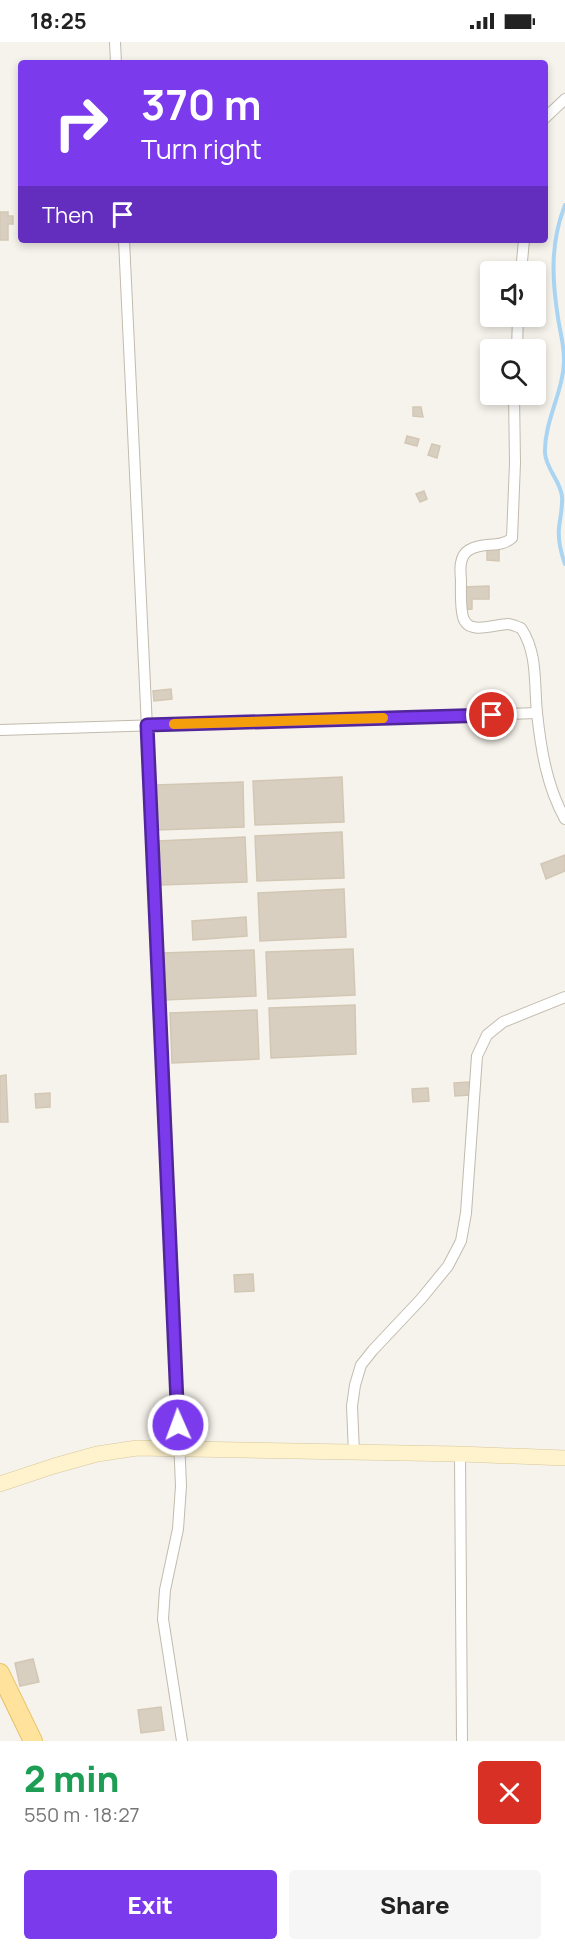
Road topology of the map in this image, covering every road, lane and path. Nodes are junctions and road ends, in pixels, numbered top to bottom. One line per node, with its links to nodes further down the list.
1 (115, 42): 2 (street)
2 (116, 60)
3 (565, 99): 4 (street)
4 (548, 115)
5 (124, 243): 10 (street)
6 (524, 243): 7 (street)
7 (522, 261)
8 (514, 405): 9 (street)
9 (537, 713): 10 (street); 12 (street)
10 (147, 725): 11 (street); 14 (street)
11 (0, 730)
12 (565, 819)
13 (565, 997): 15 (street)
14 (179, 1448): 15 (street); 18 (street); 21 (street)
15 (354, 1453): 16 (street)
16 (460, 1454): 17 (street); 22 (street)
17 (565, 1458)
18 (0, 1484)
19 (0, 1673): 20 (main road)
20 (33, 1741)
21 (182, 1741)
22 (462, 1741)

